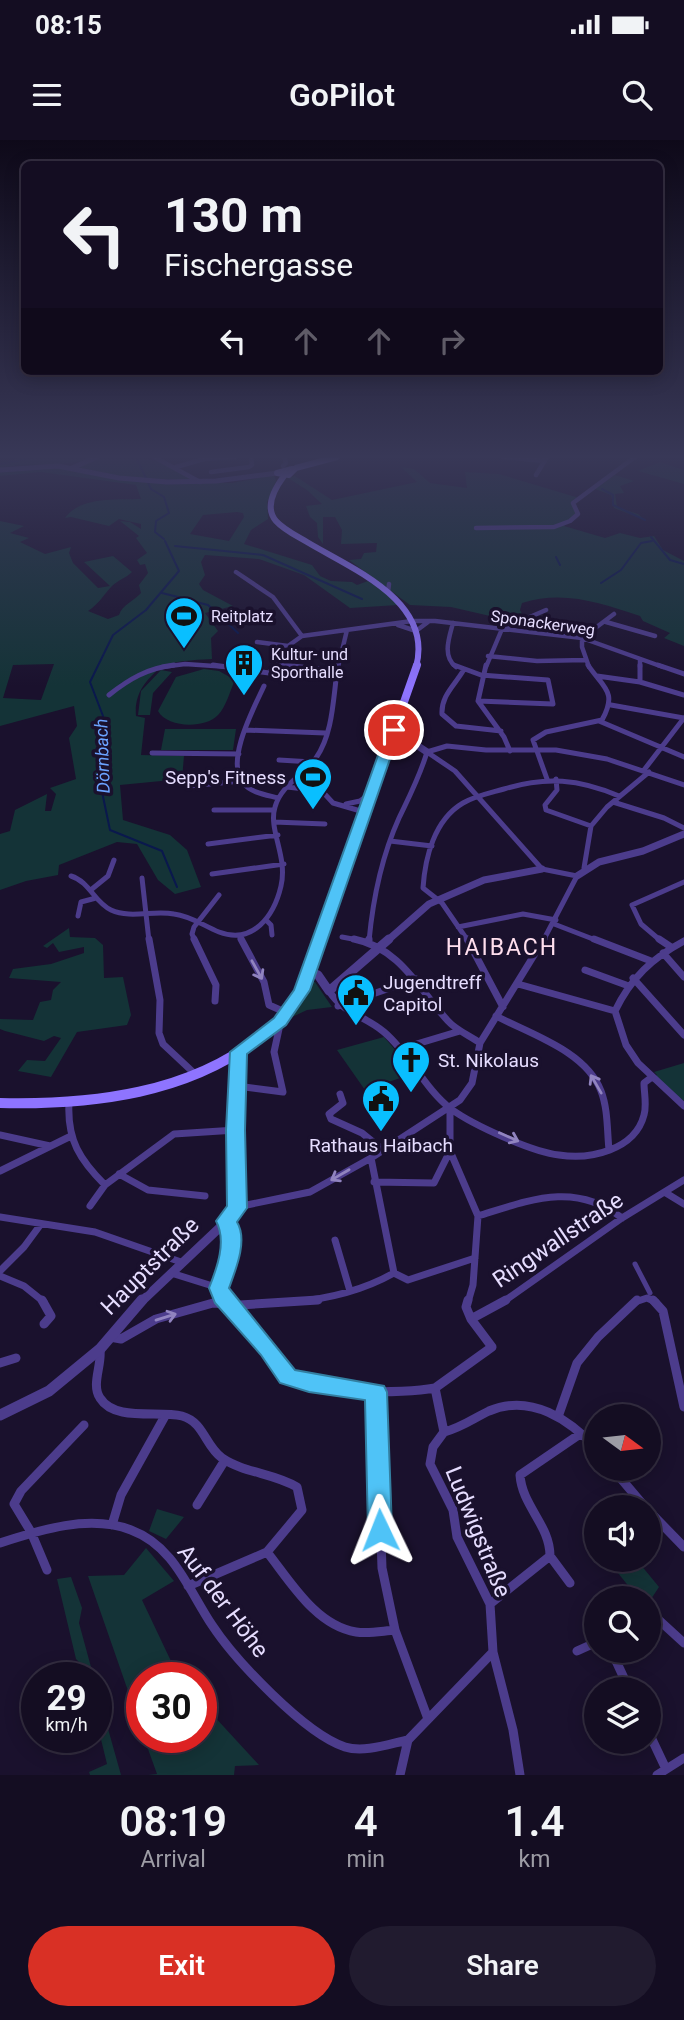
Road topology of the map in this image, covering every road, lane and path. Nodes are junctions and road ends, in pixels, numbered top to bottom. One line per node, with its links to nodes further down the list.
1 (296, 533): 4 (main road)
2 (236, 572): 14 (street)
3 (389, 584): 4 (street)
4 (388, 592): 8 (main road)
5 (546, 610): 12 (street)
6 (614, 614): 9 (street)
7 (428, 621): 8 (street); 8 (street, Sponackerweg); 10 (street, Sponackerweg)
8 (413, 622): 11 (street); 11 (street); 39 (main road)
9 (606, 622): 15 (street); 16 (street)
10 (453, 623): 12 (street, Sponackerweg); 24 (street)
11 (394, 624): 13 (street)
12 (502, 629): 16 (street, Sponackerweg); 19 (street)
13 (348, 630): 14 (street); 23 (street)
14 (302, 636): 18 (street)
15 (654, 636)
16 (582, 638): 20 (street, Sponackerweg); 21 (street)
17 (257, 642): 18 (street)
18 (288, 646): 22 (street)
19 (488, 656): 21 (street); 26 (street)
20 (640, 659): 25 (street, Sponackerweg); 28 (street)
21 (585, 660): 27 (street)
22 (275, 664): 23 (street); 30 (street)
23 (338, 671): 38 (street)
24 (463, 671): 26 (street); 37 (street)
25 (684, 674)
26 (484, 675): 32 (street); 32 (street)
27 (596, 676): 28 (street); 33 (street)
28 (640, 682): 31 (street)
29 (264, 686): 36 (street)
30 (109, 695)
31 (684, 695)
32 (478, 701): 37 (street)
33 (611, 705): 34 (street); 35 (street)
34 (684, 718): 40 (street)
35 (598, 721): 40 (street); 41 (street)
36 (245, 730): 38 (street); 45 (street)
37 (501, 731): 42 (street)
38 (325, 733): 48 (street)
39 (392, 734): 43 (street); 56 (main road)
40 (663, 747): 46 (street); 49 (street)
41 (536, 750): 42 (street); 49 (street); 50 (street)
42 (510, 751): 43 (street)
43 (427, 752): 59 (street); 72 (street)
44 (152, 753): 45 (street)
45 (239, 754): 52 (street)
46 (684, 757)
47 (279, 760): 48 (street)
48 (312, 762): 55 (street)
49 (646, 771): 53 (street); 57 (street)
50 (547, 779): 51 (street); 59 (street)
51 (556, 779): 57 (street); 68 (street)
52 (241, 781): 54 (street); 58 (street)
53 (684, 785)
54 (189, 786)
55 (287, 787): 58 (street); 61 (street)
56 (372, 792): 62 (street); 63 (main road)
57 (619, 796): 60 (street)
58 (278, 798): 65 (street)
59 (477, 798): 74 (street); 78 (street)
60 (613, 802): 68 (street); 69 (street)
61 (340, 804): 62 (street); 63 (street)
62 (352, 804): 63 (street)
63 (365, 809): 104 (main road)
64 (214, 810): 65 (street)
65 (274, 810): 66 (street)
66 (275, 822): 67 (street); 70 (street)
67 (326, 824)
68 (591, 826): 77 (street)
69 (684, 828)
70 (278, 835): 73 (street); 76 (street)
71 (683, 836): 77 (street)
72 (390, 841): 74 (street); 98 (street)
73 (208, 844)
74 (432, 846): 87 (street)
75 (114, 860): 84 (street)
76 (284, 864): 79 (street); 90 (street)
77 (584, 868): 81 (street)
78 (542, 870): 81 (street); 87 (street)
79 (212, 874)
80 (71, 876): 84 (street)
81 (577, 876): 91 (street)
82 (142, 878): 88 (street)
83 (684, 883): 99 (street)
84 (92, 889): 86 (street)
85 (219, 895): 92 (street)
86 (96, 898): 88 (street); 89 (street)
87 (438, 899): 93 (street); 100 (street)
88 (144, 915): 92 (street); 123 (street)
89 (78, 916)
90 (266, 920): 94 (street); 95 (street)
91 (555, 922): 93 (street); 102 (street); 108 (street)
92 (198, 923): 95 (street); 111 (street)
93 (458, 927): 113 (street)
94 (272, 935)
95 (240, 937): 115 (street, one-way to 115)
96 (342, 937): 98 (street)
97 (684, 941): 99 (street)
98 (369, 942): 100 (street)
99 (671, 947): 101 (street)
100 (380, 949): 107 (street); 110 (street)
101 (663, 953): 102 (street); 105 (street)
102 (650, 961): 106 (street)
103 (585, 970): 109 (street)
104 (310, 972): 110 (street); 115 (main road)
105 (684, 977)
106 (633, 978): 109 (street); 119 (street)
107 (416, 979): 112 (street); 118 (street)
108 (517, 984): 113 (street); 114 (street)
109 (626, 985): 114 (street)
110 (329, 991): 112 (street)
111 (215, 1001)
112 (338, 1006): 121 (street)
113 (503, 1007): 116 (street)
114 (614, 1011): 124 (street)
115 (287, 1013): 117 (main road)
116 (496, 1016): 120 (street); 136 (street, one-way to 116)
117 (277, 1024): 122 (main road); 125 (street)
118 (460, 1031): 120 (street); 121 (street)
119 (684, 1035)
120 (480, 1043): 130 (street)
121 (400, 1049): 130 (street)
122 (239, 1052): 123 (main road); 125 (street)
123 (195, 1074): 128 (main road)
124 (652, 1077): 129 (street); 136 (street)
125 (237, 1086): 131 (street)
126 (340, 1094): 135 (street)
127 (0, 1103): 128 (main road)
128 (69, 1103): 133 (street)
129 (684, 1106)
130 (450, 1108): 135 (street); 136 (street, one-way to 136); 137 (street)
131 (236, 1130): 140 (street); 148 (street)
132 (0, 1135): 134 (street)
133 (69, 1137): 134 (street); 143 (street)
134 (50, 1146): 139 (street)
135 (383, 1150): 138 (street)
136 (609, 1150)
137 (450, 1151): 142 (street); 149 (street)
138 (371, 1158): 142 (street); 148 (street, one-way to 148)
139 (0, 1171)
140 (120, 1174): 143 (street); 145 (street)
141 (684, 1180): 144 (street, Ringwallstraße)
142 (374, 1182): 160 (street)
143 (105, 1185): 147 (street)
144 (666, 1193): 146 (street); 151 (street, Ringwallstraße)
145 (205, 1196)
146 (684, 1204)
147 (90, 1206)
148 (237, 1208): 152 (street, Hauptstraße)
149 (478, 1216): 151 (street); 155 (street)
150 (0, 1217): 153 (street)
151 (622, 1218): 166 (street, Ringwallstraße)
152 (226, 1221): 156 (street, Hauptstraße); 162 (street)
153 (41, 1224): 156 (street); 158 (street)
154 (335, 1240): 163 (street)
155 (475, 1258): 160 (street); 166 (street)
156 (181, 1262): 159 (street, Hauptstraße)
157 (635, 1264): 164 (street)
158 (0, 1271)
159 (171, 1273): 162 (street); 168 (street, Hauptstraße)
160 (394, 1273): 163 (street)
161 (0, 1276): 167 (street)
162 (219, 1288): 165 (street)
163 (351, 1291): 165 (street)
164 (650, 1295): 174 (street); 175 (street)
165 (228, 1303): 168 (street, one-way to 165); 173 (street)
166 (471, 1319): 172 (street)
167 (44, 1324)
168 (108, 1337): 169 (street, Hauptstraße)
169 (100, 1349): 176 (street, Hauptstraße); 177 (street)
170 (16, 1358): 171 (street)
171 (0, 1363)
172 (435, 1388): 173 (street); 179 (street)
173 (376, 1392): 198 (street)
174 (684, 1407)
175 (559, 1414): 179 (street); 180 (street)
176 (0, 1415)
177 (165, 1416): 182 (street); 187 (street)
178 (84, 1425): 188 (street)
179 (444, 1432): 196 (street, Ludwigstraße)
180 (580, 1434): 181 (street); 192 (street)
181 (584, 1438)
182 (225, 1460): 185 (street); 191 (street)
183 (623, 1481): 184 (street)
184 (635, 1495)
185 (197, 1505)
186 (661, 1523): 190 (street)
187 (112, 1525): 188 (street, Auf der Höhe); 195 (street, Auf der Höhe)
188 (31, 1532): 189 (street, Auf der Höhe); 193 (street)
189 (0, 1542)
190 (684, 1547)
191 (268, 1552): 195 (street); 198 (street)
192 (550, 1556): 194 (street); 196 (street)
193 (47, 1570)
194 (570, 1583)
195 (188, 1586): 204 (street, Auf der Höhe)
196 (490, 1604): 202 (street, Ludwigstraße)
197 (661, 1623): 199 (street)
198 (395, 1630): 203 (street)
199 (684, 1643)
200 (584, 1648): 201 (street)
201 (577, 1651)
202 (493, 1652): 203 (street); 209 (street, Ludwigstraße)
203 (428, 1719): 204 (street)
204 (408, 1740): 208 (street)
205 (655, 1754): 207 (street)
206 (684, 1758): 207 (street)
207 (661, 1772)
208 (400, 1775)
209 (520, 1775)

